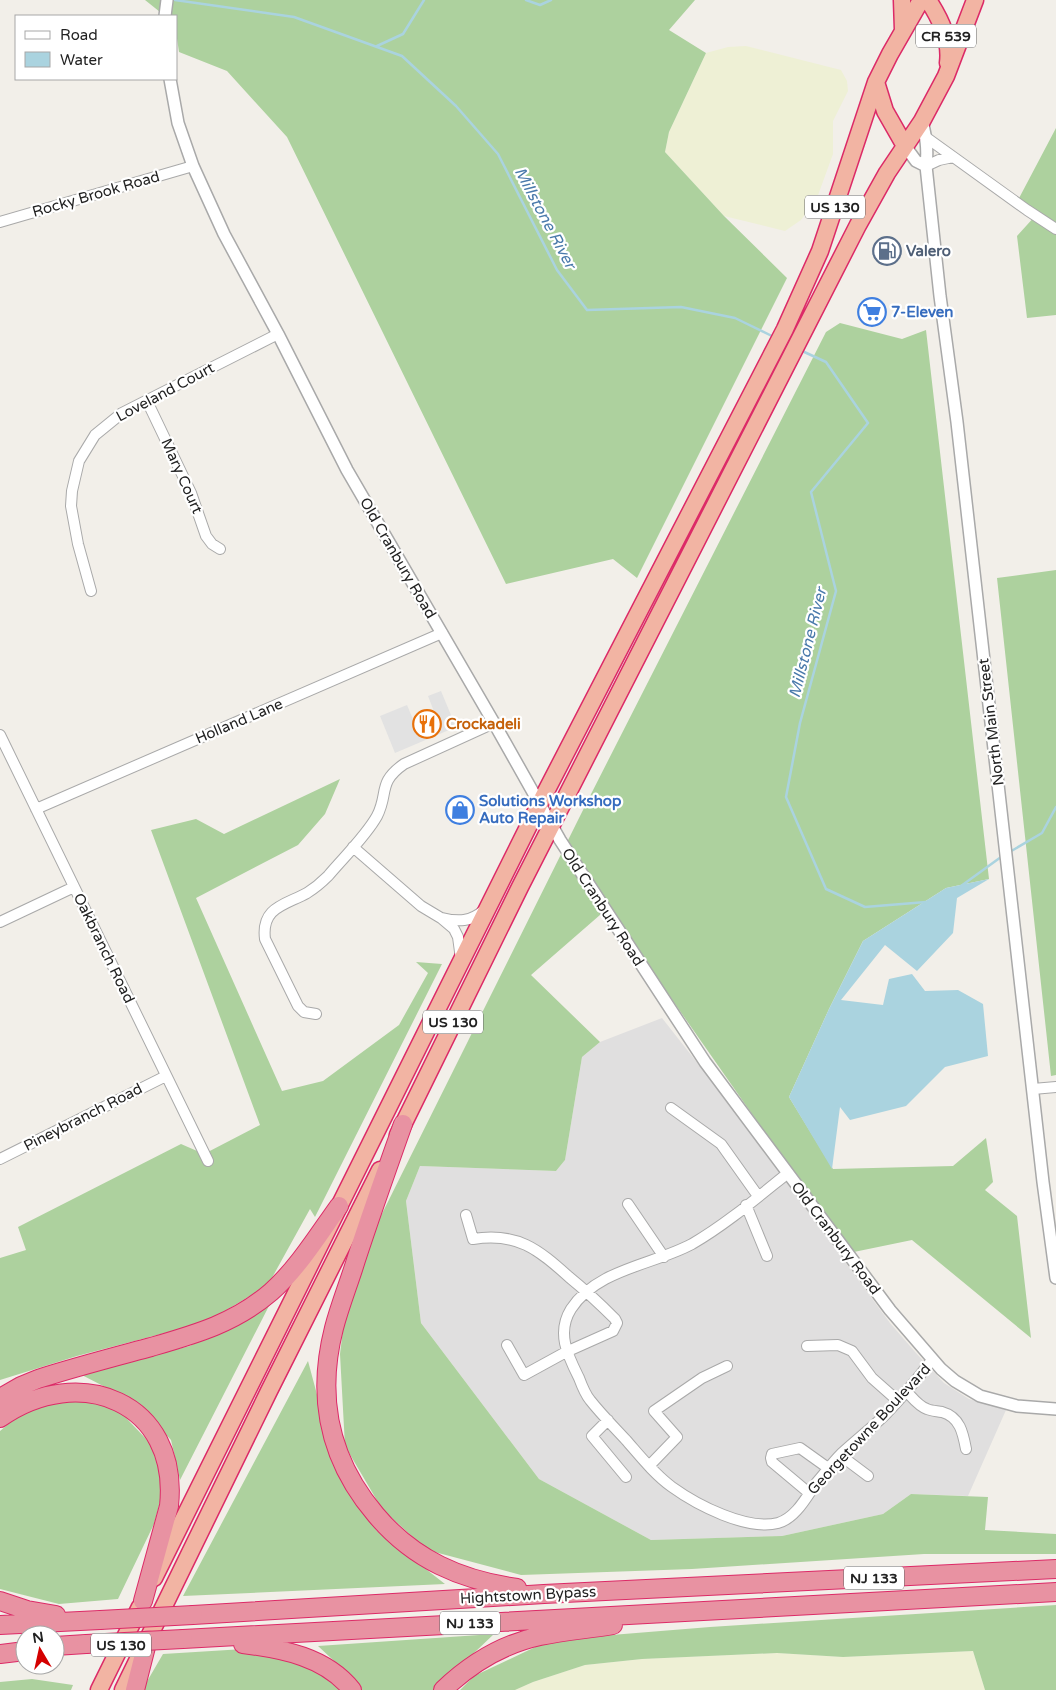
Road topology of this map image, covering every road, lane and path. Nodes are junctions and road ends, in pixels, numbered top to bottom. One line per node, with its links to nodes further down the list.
1 (902, 0): 5 (highway, CR 539)
2 (921, 0): 5 (highway, US 130)
3 (928, 0): 6 (highway, CR 539)
4 (975, 0): 7 (highway, US 130)
5 (906, 26): 6 (highway); 9 (highway, US 130)
6 (945, 33): 7 (highway, CR 539)
7 (946, 76): 10 (highway, US 130)
8 (170, 80): 15 (street, Old Cranbury Road)
9 (876, 82): 11 (highway); 26 (highway, US 130)
10 (922, 121): 11 (highway); 12 (street, North Main Street); 13 (highway, US 130)
11 (892, 124): 13 (highway)
12 (926, 138): 14 (street); 16 (street, North Main Street)
13 (905, 146): 16 (street); 28 (highway, US 130)
14 (953, 157): 16 (street); 18 (street)
15 (192, 166): 17 (street, Rocky Brook Road); 19 (street, Old Cranbury Road)
16 (926, 166): 38 (street, North Main Street)
17 (0, 222)
18 (1056, 229)
19 (278, 334): 20 (street, Loveland Court); 23 (street, Old Cranbury Road)
20 (147, 401): 21 (street, Mary Court); 22 (street, Loveland Court)
21 (220, 549)
22 (91, 591)
23 (442, 633): 24 (street, Old Cranbury Road); 27 (street, Holland Lane)
24 (494, 723): 26 (street, Old Cranbury Road); 29 (street)
25 (0, 735): 27 (street, Oakbranch Road)
26 (540, 803): 28 (street, Old Cranbury Road); 31 (highway, US 130)
27 (36, 809): 30 (street, Oakbranch Road)
28 (551, 825): 40 (highway, US 130); 43 (street, Old Cranbury Road)
29 (353, 847): 32 (street); 35 (street)
30 (74, 887): 33 (street); 36 (street, Oakbranch Road)
31 (489, 906): 32 (street); 34 (highway, US 130)
32 (441, 918): 34 (street)
33 (0, 922)
34 (461, 961): 47 (highway, US 130)
35 (316, 1014)
36 (166, 1076): 41 (street, Pineybranch Road); 42 (street, Oakbranch Road)
37 (1056, 1087): 38 (street)
38 (1033, 1089): 51 (street, North Main Street)
39 (671, 1108): 44 (street)
40 (403, 1124): 73 (highway); 80 (highway, US 130)
41 (0, 1159)
42 (208, 1162)
43 (788, 1173): 44 (street, Georgetowne Boulevard); 56 (street, Old Cranbury Road)
44 (758, 1196): 46 (street, Georgetowne Boulevard)
45 (628, 1204): 50 (street)
46 (746, 1205): 49 (street); 50 (street, Georgetowne Boulevard)
47 (339, 1206): 59 (highway); 75 (highway, US 130)
48 (466, 1215): 52 (street)
49 (767, 1256)
50 (664, 1257): 52 (street, Georgetowne Boulevard)
51 (1056, 1278)
52 (587, 1292): 55 (street, Georgetowne Boulevard); 55 (street)
53 (507, 1345): 55 (street)
54 (807, 1346): 60 (street)
55 (566, 1352): 63 (street, Georgetowne Boulevard)
56 (932, 1360): 58 (street, Georgetowne Boulevard); 61 (street, Old Cranbury Road)
57 (727, 1366): 66 (street)
58 (906, 1391): 60 (street, Georgetowne Boulevard); 64 (street)
59 (0, 1398)
60 (898, 1401): 65 (street, Georgetowne Boulevard)
61 (1056, 1409)
62 (0, 1418): 75 (highway)
63 (608, 1420): 66 (street, Georgetowne Boulevard); 69 (street)
64 (966, 1449)
65 (840, 1455): 67 (street, Georgetowne Boulevard); 68 (street)
66 (649, 1466): 70 (street, Georgetowne Boulevard)
67 (828, 1468): 70 (street, Georgetowne Boulevard); 70 (street)
68 (868, 1476)
69 (626, 1477)
70 (809, 1493)
71 (1056, 1569): 73 (highway, Hightstown Bypass / NJ 133)
72 (1056, 1592): 76 (highway, Hightstown Bypass / NJ 133)
73 (544, 1594): 77 (highway, Hightstown Bypass / NJ 133, bridge)
74 (0, 1601): 77 (highway)
75 (143, 1601): 86 (highway, US 130)
76 (744, 1608): 79 (highway, Hightstown Bypass / NJ 133); 90 (highway)
77 (93, 1620): 78 (highway, Hightstown Bypass / NJ 133)
78 (0, 1625)
79 (190, 1638): 81 (highway, Hightstown Bypass / NJ 133, bridge); 89 (highway)
80 (148, 1639): 87 (highway, US 130); 88 (highway)
81 (67, 1646)
82 (0, 1649): 83 (highway)
83 (15, 1649)
84 (15, 1651): 85 (highway)
85 (0, 1654)
86 (99, 1690)
87 (123, 1690)
88 (135, 1690)
89 (352, 1690)
90 (442, 1690)

